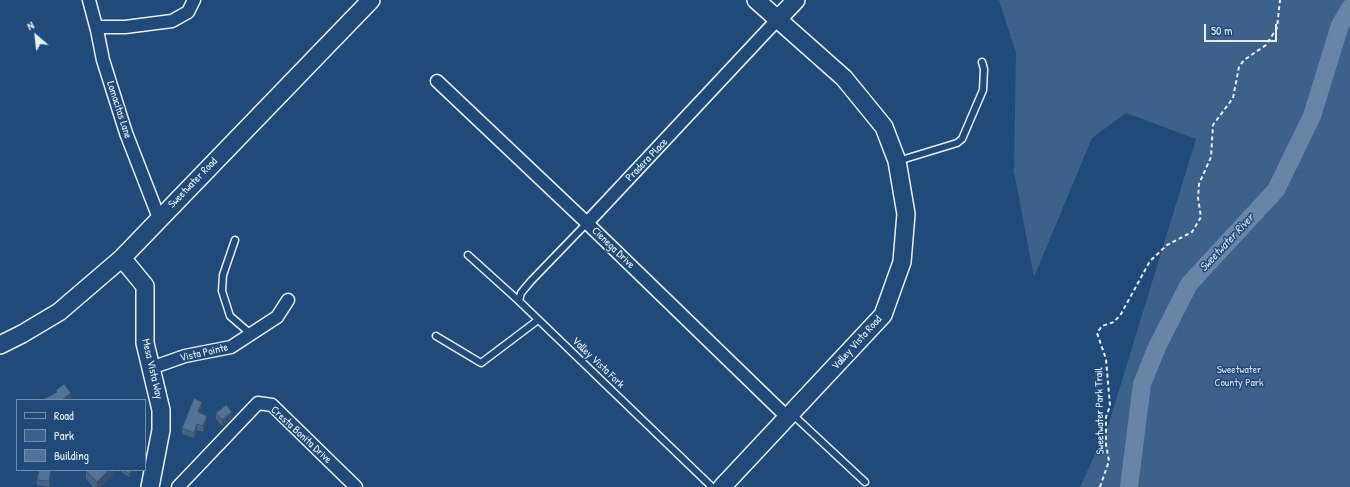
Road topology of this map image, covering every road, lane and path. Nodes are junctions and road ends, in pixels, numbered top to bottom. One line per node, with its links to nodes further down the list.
1 (89, 0): 8 (street, Lomacitas Lane)
2 (194, 0): 8 (street)
3 (371, 0): 12 (street, Sweetwater Road)
4 (756, 0): 7 (street, Valley Vista Road)
5 (796, 0): 7 (street)
6 (1280, 0): 31 (path, Sweetwater Park Trail)
7 (777, 20): 11 (street, Valley Vista Road); 13 (street, Pradera Place)
8 (97, 27): 12 (street, Lomacitas Lane)
9 (982, 62): 11 (lane)
10 (437, 81): 13 (street, Cienega Drive)
11 (897, 161): 24 (street, Valley Vista Road)
12 (159, 218): 16 (street, Sweetwater Road)
13 (587, 223): 18 (lane, Pradera Place); 24 (street, Cienega Drive)
14 (235, 240): 20 (lane)
15 (468, 255): 18 (lane, Valley Vista Fork)
16 (122, 258): 22 (street, Sweetwater Road); 23 (street, Mesa Vista Way)
17 (288, 300): 20 (street, Vista Pointe)
18 (519, 301): 19 (lane, Valley Vista Fork)
19 (538, 320): 21 (lane); 29 (lane, Valley Vista Fork)
20 (252, 335): 23 (street, Vista Pointe)
21 (436, 336)
22 (0, 345)
23 (151, 368): 26 (street, Mesa Vista Way)
24 (789, 415): 25 (lane); 30 (street, Valley Vista Road)
25 (865, 482)
26 (150, 487)
27 (178, 487): 28 (street, Cresta Bonita Drive)
28 (356, 487)
29 (712, 487)
30 (722, 487)
31 (1100, 487)

